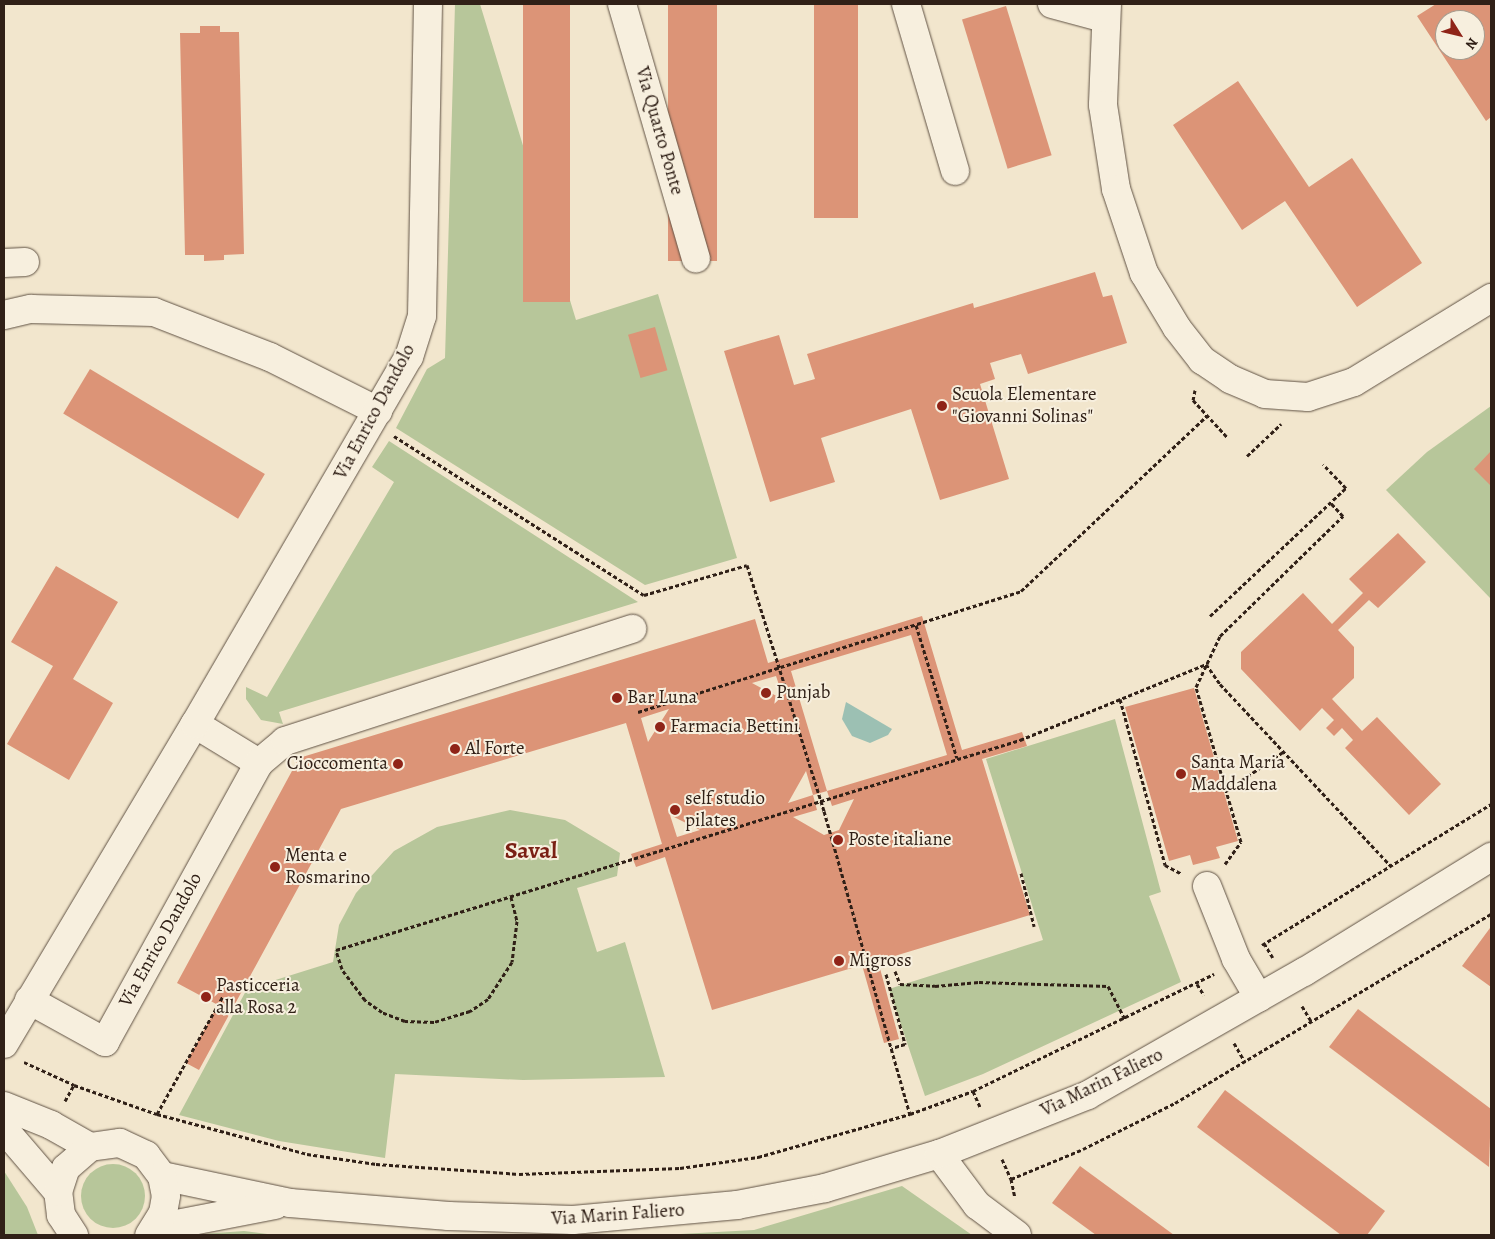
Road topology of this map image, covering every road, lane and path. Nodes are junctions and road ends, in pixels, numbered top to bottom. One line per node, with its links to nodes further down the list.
1 (428, 4): 12 (street, Via Enrico Dandolo)
2 (622, 4): 7 (street, Via Quarto Ponte)
3 (906, 4): 6 (street)
4 (1052, 4): 5 (street)
5 (1106, 11): 10 (street)
6 (955, 171)
7 (696, 258)
8 (1491, 298): 10 (street)
9 (4, 315): 12 (street)
10 (1202, 360): 11 (path)
11 (1207, 416): 13 (path); 17 (path)
12 (384, 422): 20 (path); 23 (street, Via Enrico Dandolo)
13 (1227, 437)
14 (1323, 464): 15 (path)
15 (1330, 502): 16 (path); 19 (path)
16 (1210, 616)
17 (916, 625): 20 (path); 25 (path)
18 (632, 629): 26 (street, Via Enrico Dandolo)
19 (1206, 664): 21 (path); 24 (path); 27 (path)
20 (780, 668): 22 (path); 28 (path)
21 (1120, 699): 25 (path); 33 (path)
22 (638, 712)
23 (195, 724): 26 (street); 42 (street, Via Enrico Dandolo)
24 (1283, 752): 27 (path); 31 (path)
25 (957, 758): 28 (path)
26 (259, 762): 42 (street, Via Enrico Dandolo)
27 (1226, 791): 33 (path)
28 (821, 800): 34 (path); 44 (path)
29 (1491, 804): 31 (path)
30 (1489, 862): 41 (street, Via Marin Faliero)
31 (1391, 866): 37 (path)
32 (1021, 873): 36 (path)
33 (1207, 886): 37 (street)
34 (511, 897): 34 (path)
35 (1491, 914): 51 (path)
36 (1034, 926)
37 (1236, 959): 41 (street); 43 (path)
38 (895, 972): 43 (path)
39 (886, 974): 44 (path)
40 (223, 996): 48 (path)
41 (1259, 998): 51 (street, Via Marin Faliero)
42 (29, 1000): 45 (street, Via Enrico Dandolo)
43 (1125, 1019): 46 (path)
44 (892, 1048): 49 (path)
45 (11, 1052): 48 (path)
46 (973, 1091): 49 (path); 51 (path)
47 (4, 1106): 52 (street)
48 (157, 1114): 49 (path)
49 (910, 1114)
50 (4, 1130): 55 (street)
51 (992, 1135): 53 (street, Via Marin Faliero)
52 (90, 1147): 54 (street, Via Marin Faliero); 55 (street)
53 (939, 1154): 56 (street, Via Marin Faliero); 59 (street)
54 (162, 1176): 56 (street, Via Marin Faliero); 57 (street, Via Marin Faliero)
55 (58, 1192): 58 (street)
56 (290, 1202): 57 (street, Via Marin Faliero)
57 (152, 1231)
58 (70, 1233)
59 (1017, 1235)

